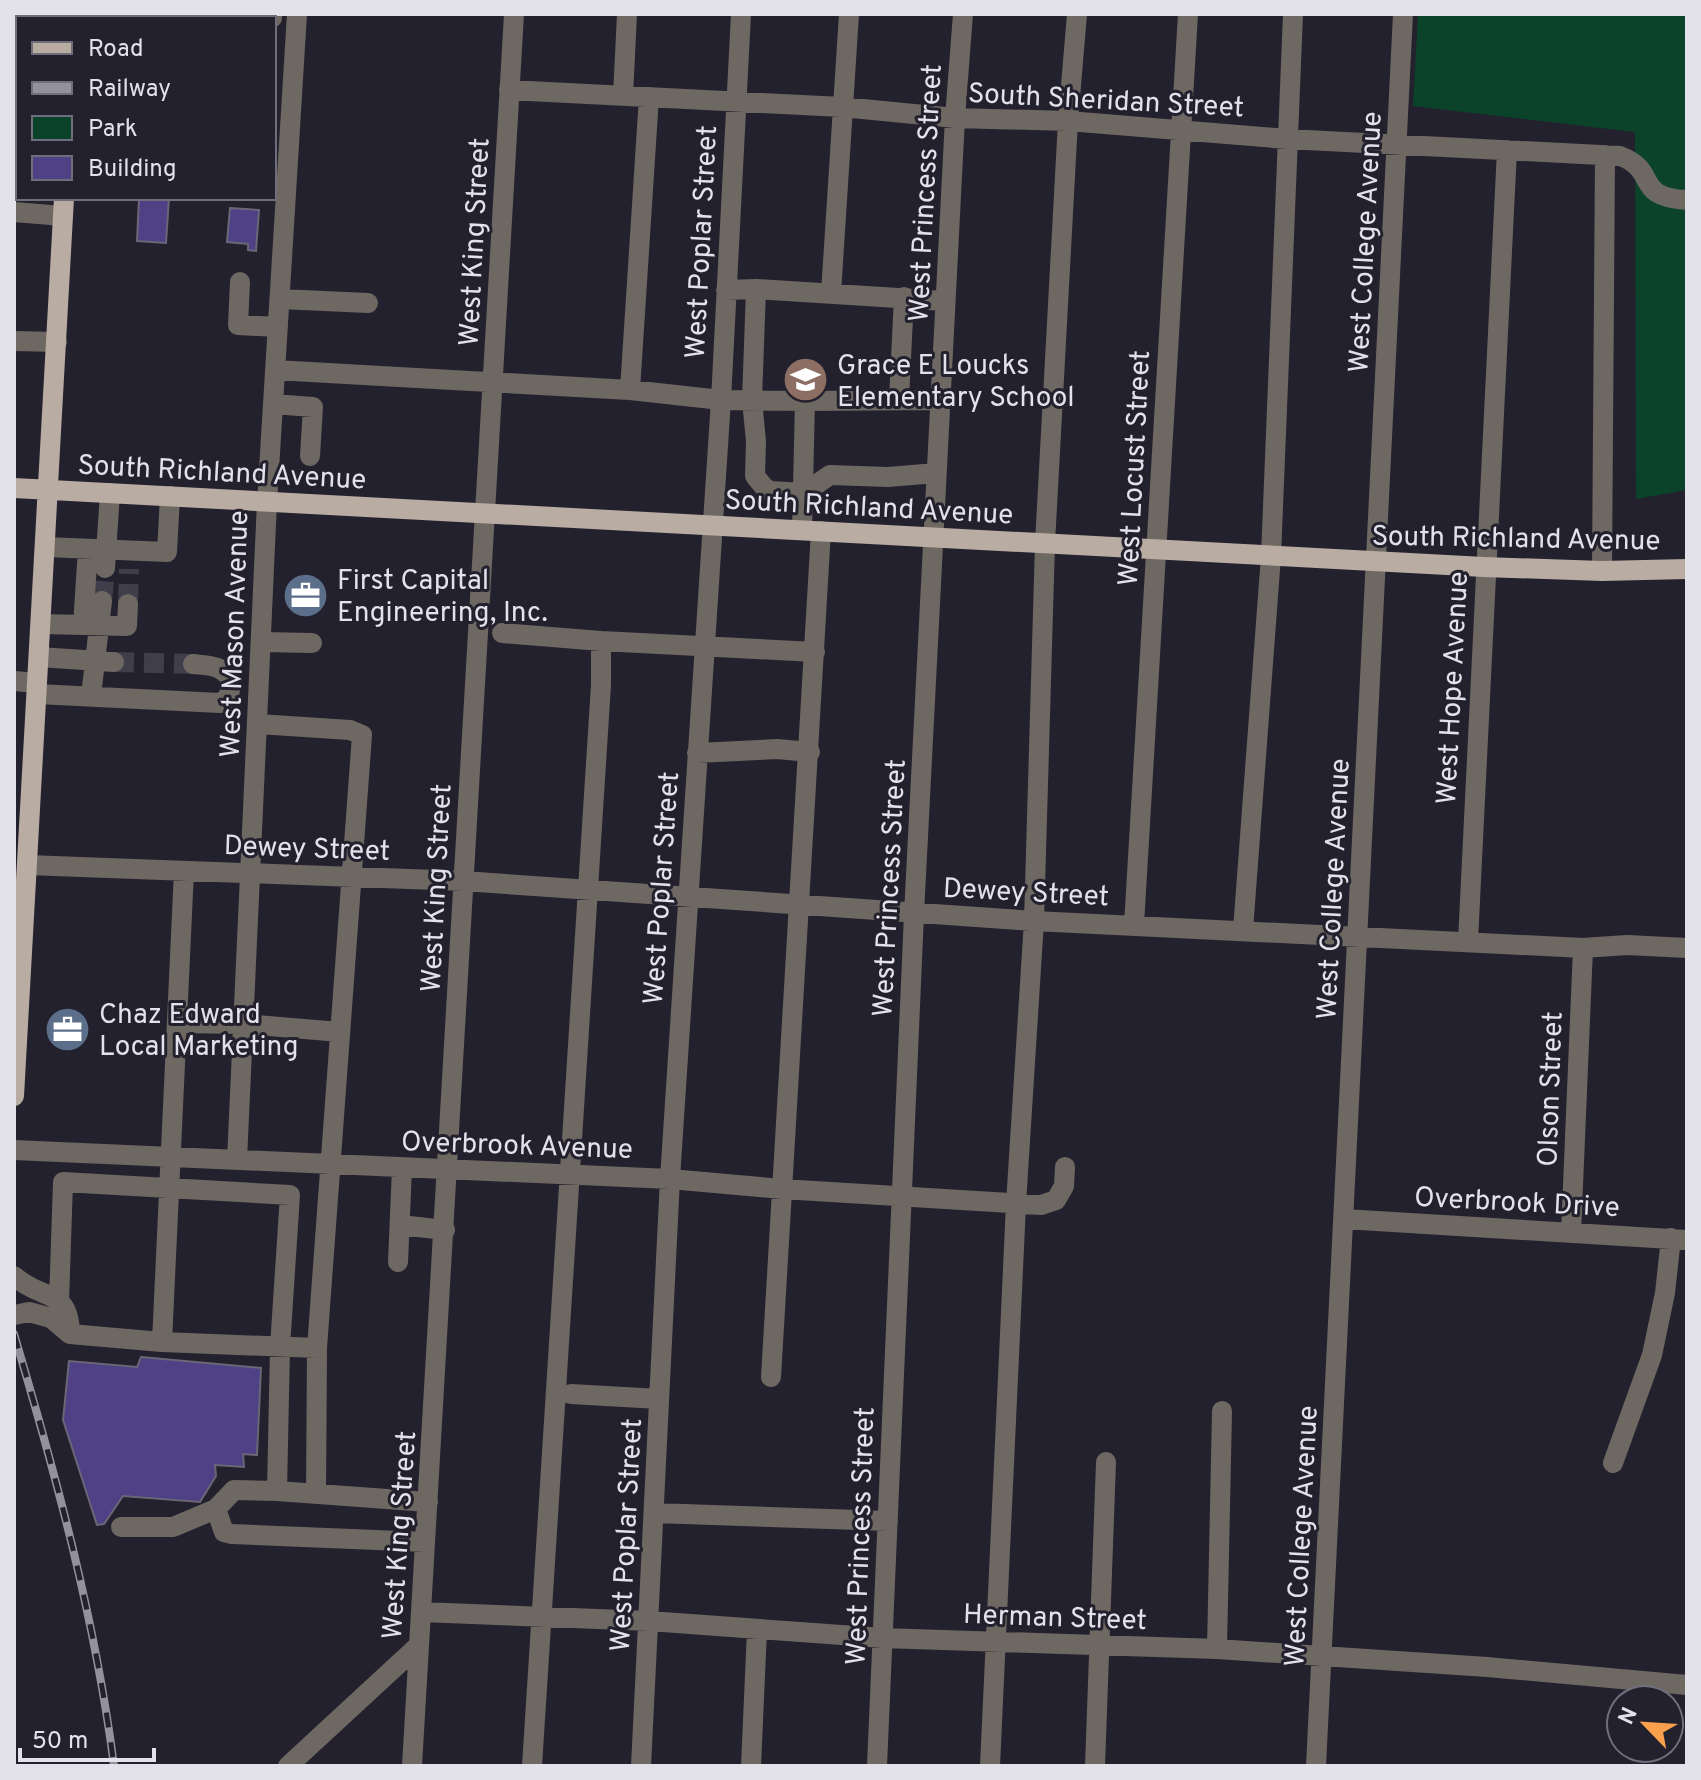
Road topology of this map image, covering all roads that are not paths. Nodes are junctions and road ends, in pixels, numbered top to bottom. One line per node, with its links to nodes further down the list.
1 (297, 14): 11 (street, West Mason Avenue)
2 (514, 14): 12 (street, West King Street)
3 (627, 14): 13 (street)
4 (741, 14): 15 (street, West Poplar Street)
5 (849, 14): 16 (street)
6 (963, 14): 17 (street, West Princess Street)
7 (1077, 14): 18 (street)
8 (1188, 14): 19 (street, West Locust Street)
9 (1293, 14): 20 (street)
10 (1403, 14): 21 (street, West College Avenue)
11 (284, 62): 32 (street, West Mason Avenue)
12 (509, 90): 13 (street, South Sheridan Street); 39 (street, West King Street)
13 (623, 96): 14 (street, South Sheridan Street)
14 (649, 97): 15 (street, South Sheridan Street); 40 (street)
15 (734, 101): 16 (street, South Sheridan Street); 29 (street, West Poplar Street)
16 (842, 107): 17 (street, South Sheridan Street); 30 (street)
17 (955, 118): 18 (street, South Sheridan Street); 33 (street, West Princess Street)
18 (1068, 121): 19 (street, South Sheridan Street); 59 (street)
19 (1182, 131): 20 (street, South Sheridan Street); 61 (street, West Locust Street)
20 (1287, 139): 21 (street, South Sheridan Street); 63 (street)
21 (1397, 144): 22 (street, South Sheridan Street); 64 (street, West College Avenue)
22 (1507, 150): 23 (street, South Sheridan Street); 65 (street, West Hope Avenue)
23 (1605, 155): 24 (street, South Sheridan Street); 67 (street)
24 (1687, 200)
25 (64, 207): 26 (street); 37 (main road)
26 (14, 212)
27 (240, 282): 35 (street)
28 (756, 289): 29 (street); 30 (street); 43 (street)
29 (726, 290): 42 (street, West Poplar Street)
30 (831, 293): 31 (street)
31 (904, 297): 33 (street); 41 (street)
32 (280, 299): 34 (street); 35 (street, West Mason Avenue)
33 (945, 301): 44 (street, West Princess Street)
34 (368, 303)
35 (278, 327): 38 (street, West Mason Avenue)
36 (14, 341): 37 (street)
37 (57, 342): 50 (main road)
38 (275, 370): 39 (street); 46 (street, West Mason Avenue)
39 (494, 381): 40 (street); 55 (street, West King Street)
40 (630, 390): 42 (street)
41 (899, 399): 44 (street); 45 (street)
42 (721, 400): 43 (street); 56 (street, West Poplar Street)
43 (752, 400): 45 (street); 52 (street)
44 (940, 400): 48 (street, West Princess Street)
45 (805, 401): 52 (street)
46 (273, 404): 47 (street); 54 (street, West Mason Avenue)
47 (310, 456)
48 (936, 473): 52 (street); 58 (street, West Princess Street)
49 (14, 488): 50 (main road, South Richland Avenue)
50 (49, 489): 51 (main road, South Richland Avenue); 60 (main road)
51 (110, 493): 53 (main road, South Richland Avenue); 62 (street)
52 (804, 493): 57 (street)
53 (170, 496): 54 (main road, South Richland Avenue); 62 (street)
54 (267, 502): 55 (main road, South Richland Avenue); 74 (street, West Mason Avenue)
55 (484, 514): 56 (main road, South Richland Avenue); 91 (street, West King Street)
56 (712, 525): 57 (main road, South Richland Avenue); 76 (street, West Poplar Street)
57 (812, 530): 58 (main road, South Richland Avenue); 77 (street)
58 (933, 536): 59 (main road, South Richland Avenue); 95 (street, West Princess Street)
59 (1045, 543): 61 (main road, South Richland Avenue); 96 (street)
60 (45, 547): 62 (street); 70 (main road)
61 (1156, 550): 63 (main road, South Richland Avenue); 97 (street, West Locust Street)
62 (99, 555): 71 (street)
63 (1271, 556): 64 (main road, South Richland Avenue); 98 (street)
64 (1377, 562): 65 (main road, South Richland Avenue); 99 (street, West College Avenue)
65 (1484, 567): 67 (main road, South Richland Avenue); 100 (street, West Hope Avenue)
66 (1687, 569): 67 (main road, South Richland Avenue)
67 (1602, 571)
68 (102, 601): 71 (street)
69 (128, 604): 71 (street)
70 (41, 624): 71 (street); 78 (main road)
71 (92, 625): 79 (street)
72 (502, 633): 73 (street)
73 (601, 641): 76 (street); 92 (street)
74 (261, 642): 75 (street); 84 (street, West Mason Avenue)
75 (312, 643)
76 (704, 646): 77 (street); 86 (street, West Poplar Street)
77 (815, 652): 85 (street)
78 (39, 657): 79 (street); 82 (main road)
79 (104, 662): 83 (street)
80 (193, 664): 83 (street)
81 (14, 681): 82 (street)
82 (37, 688): 83 (street); 87 (main road)
83 (91, 696)
84 (258, 724): 89 (street, West Mason Avenue); 90 (street)
85 (810, 752): 86 (street); 94 (street)
86 (697, 753): 93 (street, West Poplar Street)
87 (27, 865): 88 (street, Dewey Street); 103 (main road)
88 (184, 871): 89 (street, Dewey Street); 104 (street)
89 (251, 874): 90 (street, Dewey Street); 105 (street, West Mason Avenue)
90 (352, 877): 91 (street, Dewey Street); 106 (street)
91 (463, 881): 92 (street, Dewey Street); 114 (street, West King Street)
92 (586, 889): 93 (street, Dewey Street); 115 (street)
93 (688, 896): 94 (street, Dewey Street); 116 (street, West Poplar Street)
94 (800, 905): 95 (street, Dewey Street); 118 (street)
95 (914, 914): 96 (street, Dewey Street); 119 (street, West Princess Street)
96 (1034, 921): 97 (street, Dewey Street); 120 (street)
97 (1134, 925): 98 (street, Dewey Street)
98 (1243, 930): 99 (street, Dewey Street)
99 (1356, 937): 100 (street, Dewey Street); 121 (street, West College Avenue)
100 (1468, 941): 101 (street, Dewey Street)
101 (1583, 948): 102 (street, Dewey Street); 124 (street, Olson Street)
102 (1687, 948)
103 (18, 970): 107 (main road)
104 (177, 1023): 105 (street); 109 (street)
105 (244, 1024): 106 (street); 110 (street, West Mason Avenue)
106 (340, 1032): 111 (street)
107 (14, 1096)
108 (14, 1150): 109 (street, Overbrook Avenue)
109 (171, 1157): 110 (street, Overbrook Avenue); 117 (street)
110 (237, 1160): 111 (street, Overbrook Avenue)
111 (329, 1164): 113 (street, Overbrook Avenue); 133 (street)
112 (1065, 1167): 120 (street, Overbrook Avenue)
113 (402, 1168): 114 (street, Overbrook Avenue); 122 (street)
114 (448, 1170): 115 (street, Overbrook Avenue); 123 (street, West King Street)
115 (570, 1173): 116 (street, Overbrook Avenue); 149 (street)
116 (670, 1179): 118 (street, Overbrook Avenue); 136 (street, West Poplar Street)
117 (168, 1188): 128 (street); 131 (street); 132 (street)
118 (782, 1189): 119 (street, Overbrook Avenue); 134 (street)
119 (901, 1196): 120 (street, Overbrook Avenue); 145 (street, West Princess Street)
120 (1016, 1204): 153 (street)
121 (1344, 1219): 124 (street, Overbrook Drive); 157 (street, West College Avenue)
122 (400, 1225): 123 (street); 126 (street)
123 (445, 1230): 142 (street, West King Street)
124 (1571, 1233): 125 (street, Overbrook Drive)
125 (1679, 1239): 139 (street)
126 (398, 1262)
127 (14, 1276): 128 (street)
128 (59, 1302): 130 (street)
129 (14, 1315): 130 (street)
130 (70, 1334): 131 (street)
131 (162, 1342): 132 (street)
132 (280, 1347): 133 (street); 140 (street)
133 (317, 1348): 141 (street)
134 (771, 1377)
135 (571, 1394): 136 (street)
136 (659, 1399): 144 (street, West Poplar Street)
137 (1222, 1411): 156 (street)
138 (1106, 1462): 155 (street)
139 (1613, 1463)
140 (277, 1491): 141 (street); 143 (street)
141 (316, 1494): 142 (street)
142 (428, 1502): 147 (street, West King Street)
143 (216, 1509): 146 (street); 147 (street)
144 (654, 1513): 145 (street); 150 (street, West Poplar Street)
145 (888, 1521): 152 (street, West Princess Street)
146 (121, 1527)
147 (425, 1542): 148 (street, West King Street)
148 (421, 1612): 149 (street, Herman Street); 154 (street, West King Street)
149 (541, 1617): 150 (street, Herman Street); 161 (street)
150 (649, 1621): 151 (street, Herman Street); 162 (street, West Poplar Street)
151 (757, 1630): 152 (street, Herman Street); 163 (street)
152 (883, 1638): 153 (street, Herman Street); 164 (street, West Princess Street)
153 (997, 1643): 155 (street, Herman Street); 165 (street)
154 (419, 1645): 159 (street); 160 (street, West King Street)
155 (1101, 1646): 156 (street, Herman Street); 166 (street)
156 (1217, 1649): 157 (street, Herman Street)
157 (1322, 1658): 158 (street, Herman Street); 167 (street, West College Avenue)
158 (1687, 1685)
159 (288, 1766)
160 (412, 1766)
161 (532, 1766)
162 (641, 1766)
163 (751, 1766)
164 (877, 1766)
165 (990, 1766)
166 (1095, 1766)
167 (1316, 1766)

